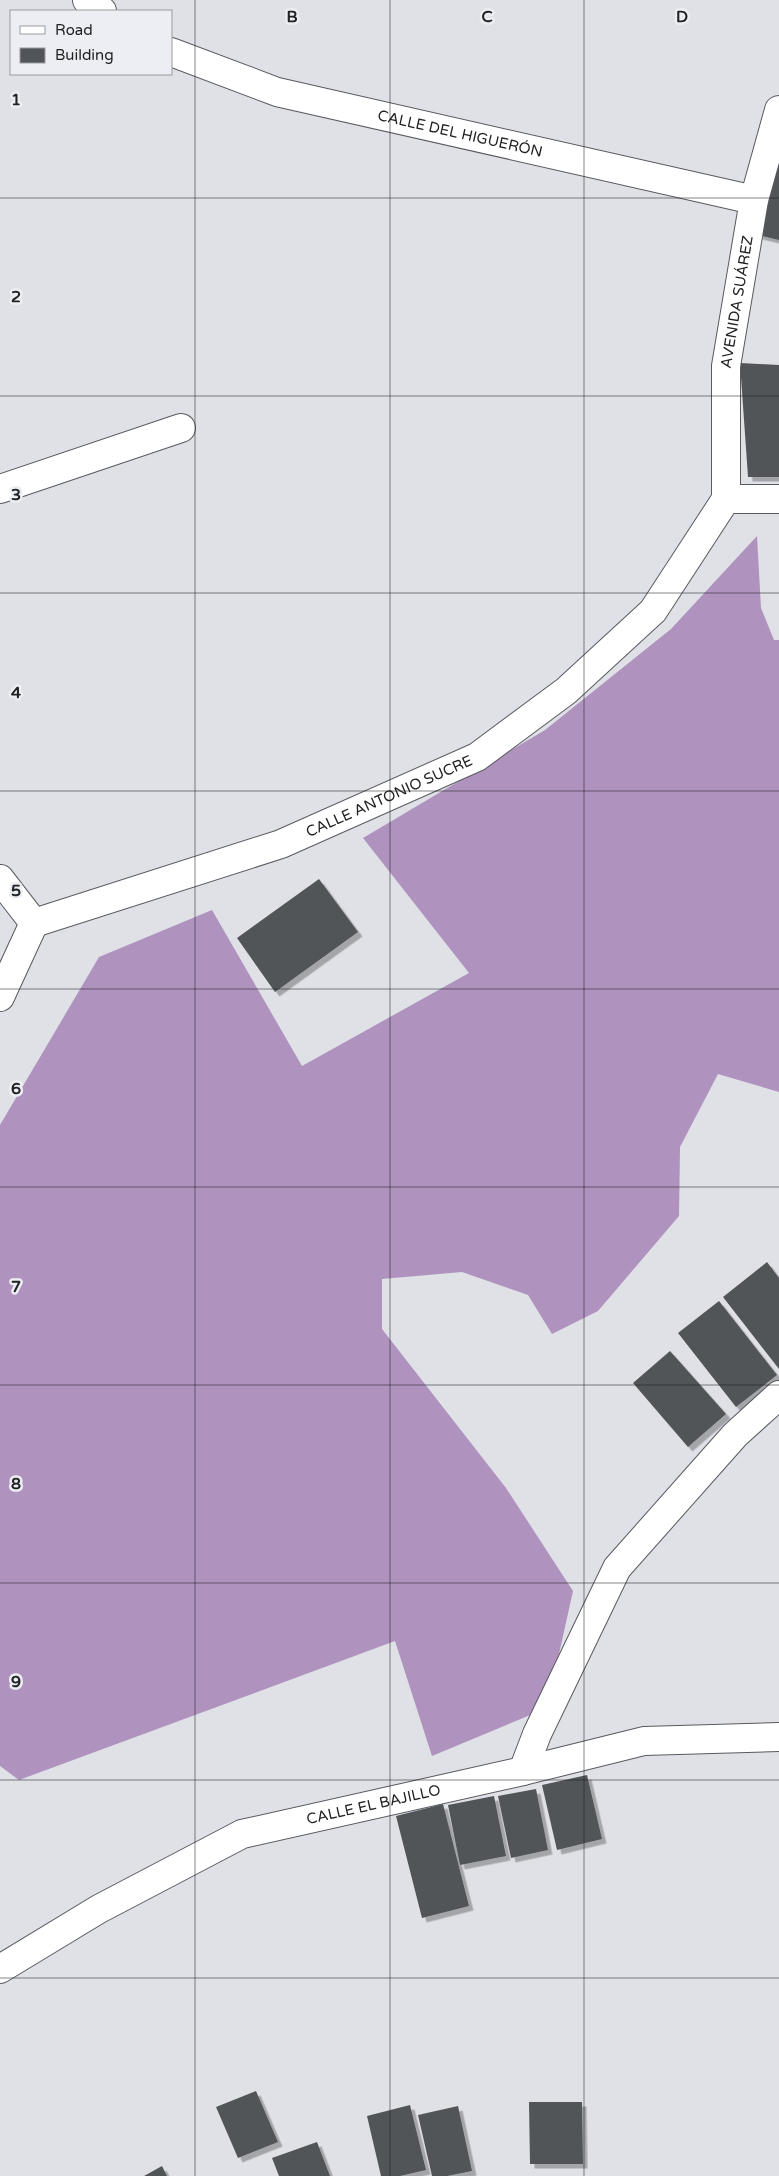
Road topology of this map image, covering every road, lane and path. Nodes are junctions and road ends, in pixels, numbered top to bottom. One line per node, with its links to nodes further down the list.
1 (87, 0): 2 (street)
2 (101, 10)
3 (172, 52): 5 (street, CALLE DEL HIGUERÓN)
4 (779, 110): 5 (street, AVENIDA SUÁREZ)
5 (754, 200): 8 (street, AVENIDA SUÁREZ)
6 (181, 428): 7 (street)
7 (0, 489)
8 (726, 499): 9 (street); 11 (street, CALLE ANTONIO SUCRE)
9 (779, 499)
10 (0, 879): 11 (street)
11 (34, 923): 12 (street)
12 (0, 997)
13 (779, 1395): 15 (street)
14 (779, 1737): 15 (street, CALLE EL BAJILLO)
15 (523, 1771): 16 (street, CALLE EL BAJILLO)
16 (0, 1969)

